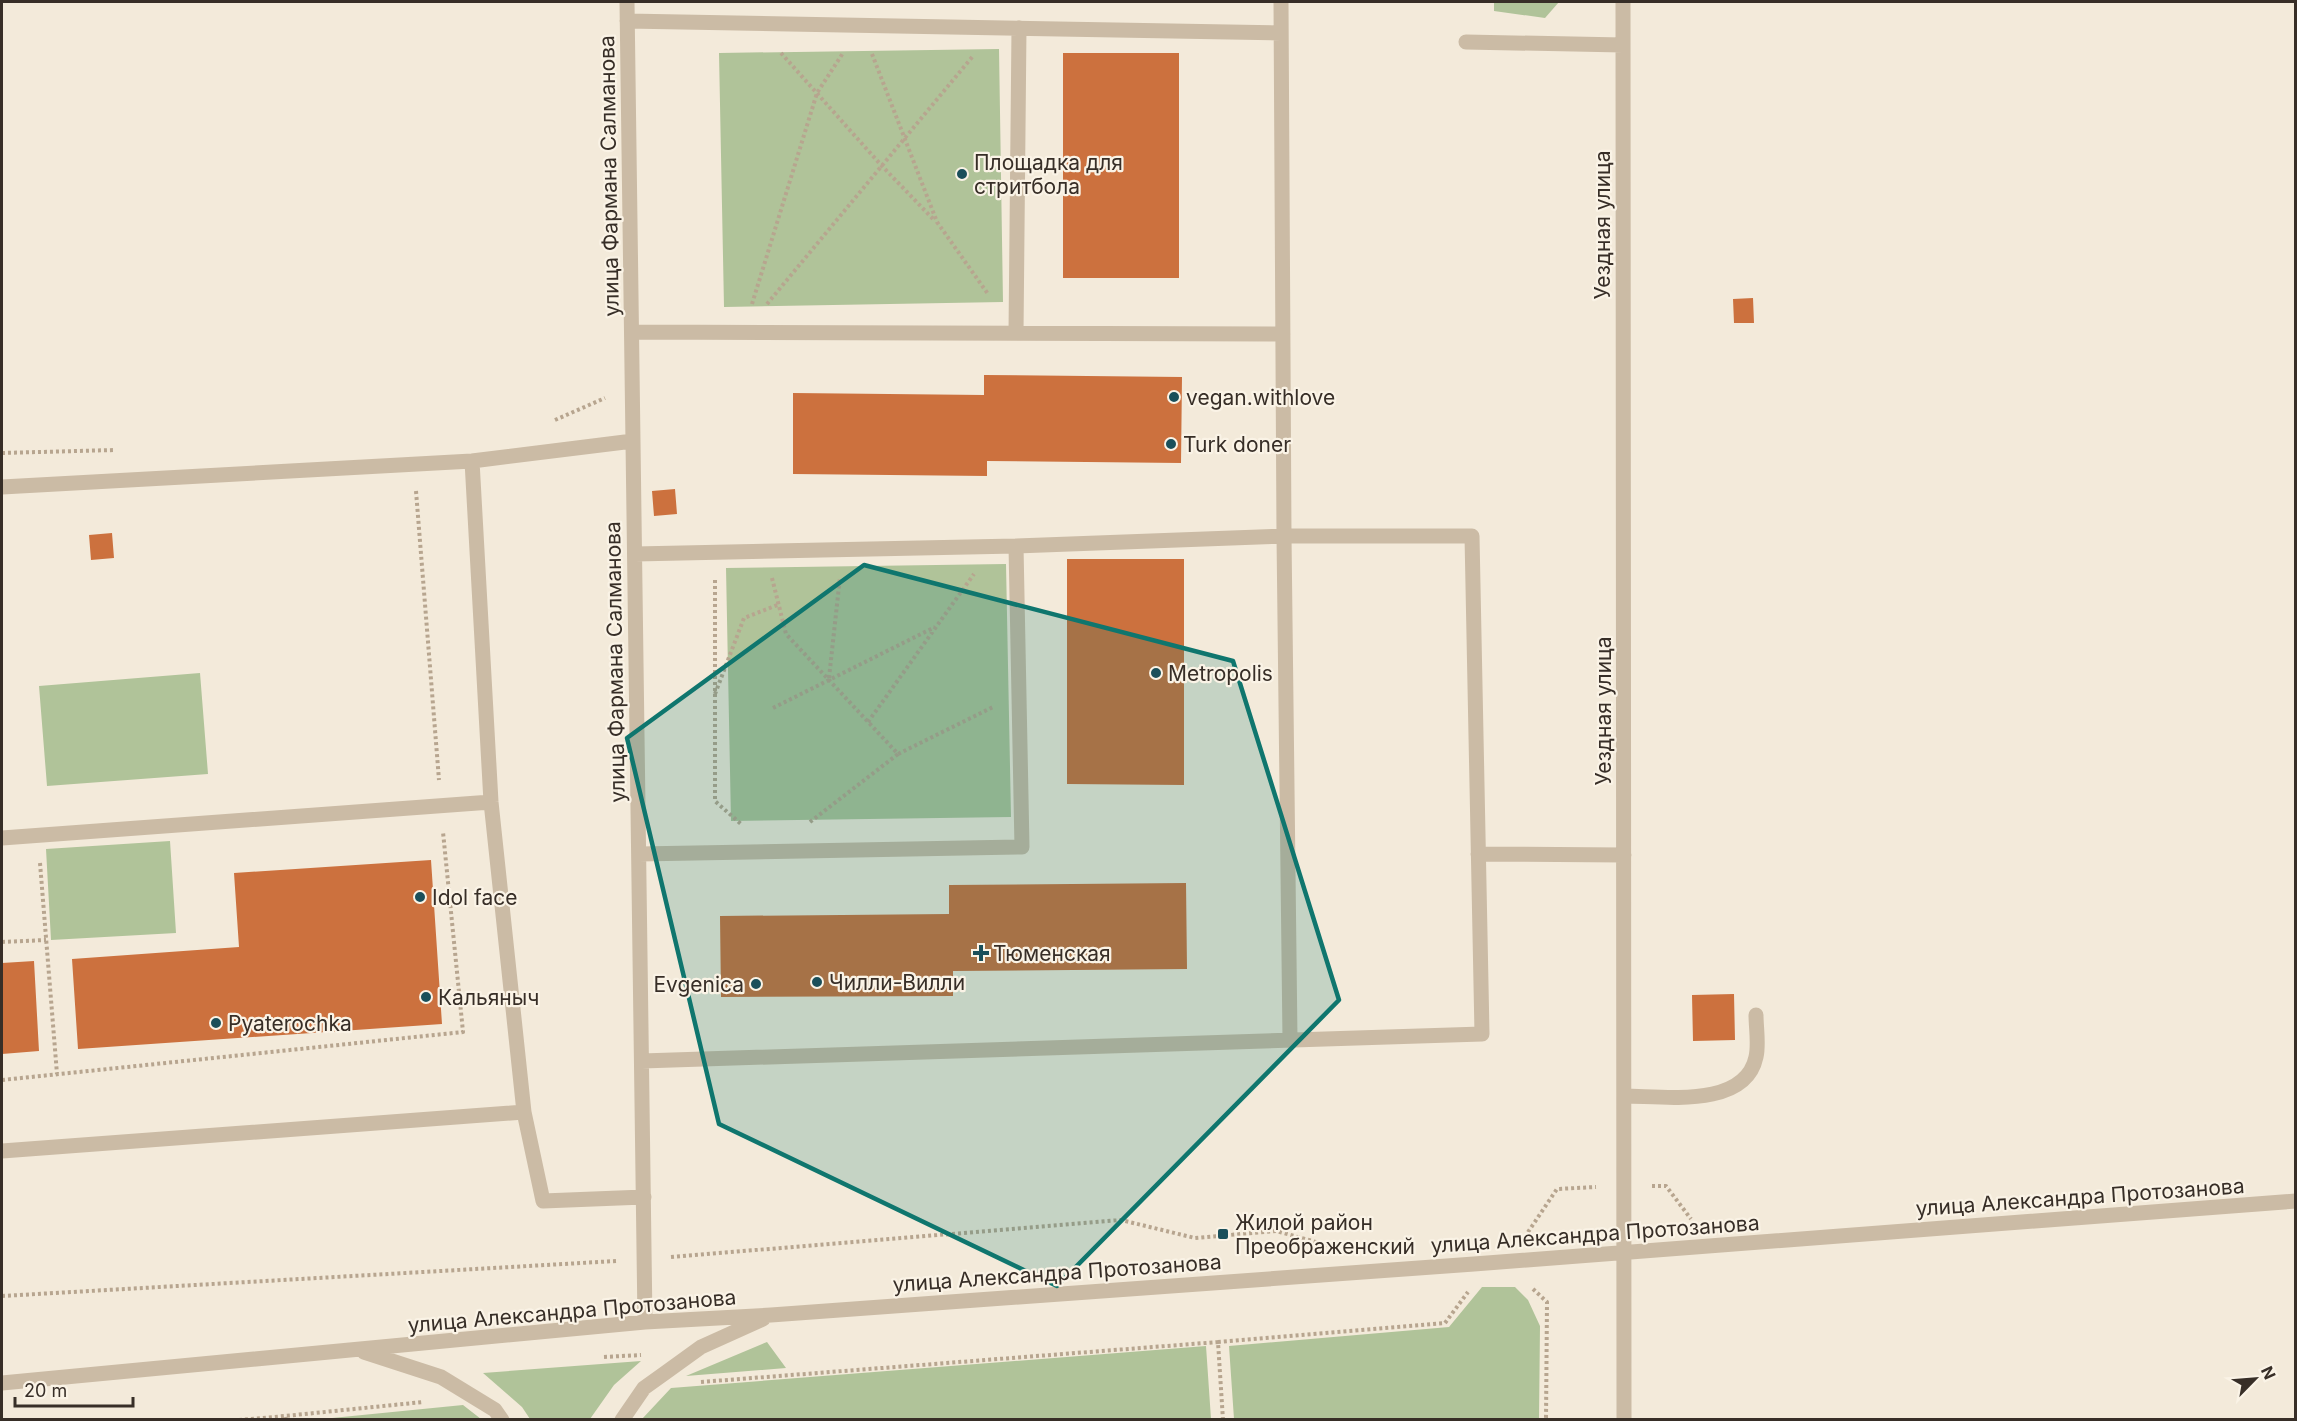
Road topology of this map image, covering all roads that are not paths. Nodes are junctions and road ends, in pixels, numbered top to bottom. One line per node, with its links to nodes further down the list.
1 (627, 2): 4 (street, улица Фармана Салманова)
2 (1281, 2): 6 (street)
3 (1623, 2): 8 (street, Уездная улица)
4 (627, 21): 5 (street); 9 (street, улица Фармана Салманова)
5 (1019, 28): 6 (street); 10 (street)
6 (1281, 33): 11 (street)
7 (1466, 42): 8 (street)
8 (1623, 45): 22 (street, Уездная улица)
9 (632, 332): 10 (street); 12 (street, улица Фармана Салманова)
10 (1016, 333): 11 (street)
11 (1283, 334): 15 (street)
12 (633, 441): 13 (street); 17 (street, улица Фармана Салманова)
13 (472, 461): 14 (street); 18 (street)
14 (2, 487)
15 (1284, 536): 16 (street); 21 (street); 24 (street)
16 (1016, 546): 17 (street); 20 (street)
17 (635, 554): 20 (street, улица Фармана Салманова)
18 (491, 802): 19 (street); 27 (street)
19 (2, 838)
20 (639, 854): 25 (street, улица Фармана Салманова)
21 (1478, 854): 22 (street); 24 (street)
22 (1624, 855): 26 (street, Уездная улица)
23 (1756, 1015): 26 (street)
24 (1290, 1040): 25 (street)
25 (642, 1061): 29 (street, улица Фармана Салманова)
26 (1624, 1096): 31 (street, Уездная улица)
27 (524, 1113): 28 (street); 29 (street)
28 (2, 1151)
29 (644, 1197): 33 (street, улица Фармана Салманова)
30 (2295, 1201): 31 (street, улица Александра Протозанова)
31 (1624, 1253): 32 (street, улица Александра Протозанова); 38 (street, Уездная улица)
32 (771, 1315): 33 (street, улица Александра Протозанова); 37 (street)
33 (645, 1322): 34 (street, улица Александра Протозанова)
34 (358, 1351): 35 (street, улица Александра Протозанова); 36 (street)
35 (2, 1383)
36 (502, 1419)
37 (622, 1419)
38 (1624, 1419)

